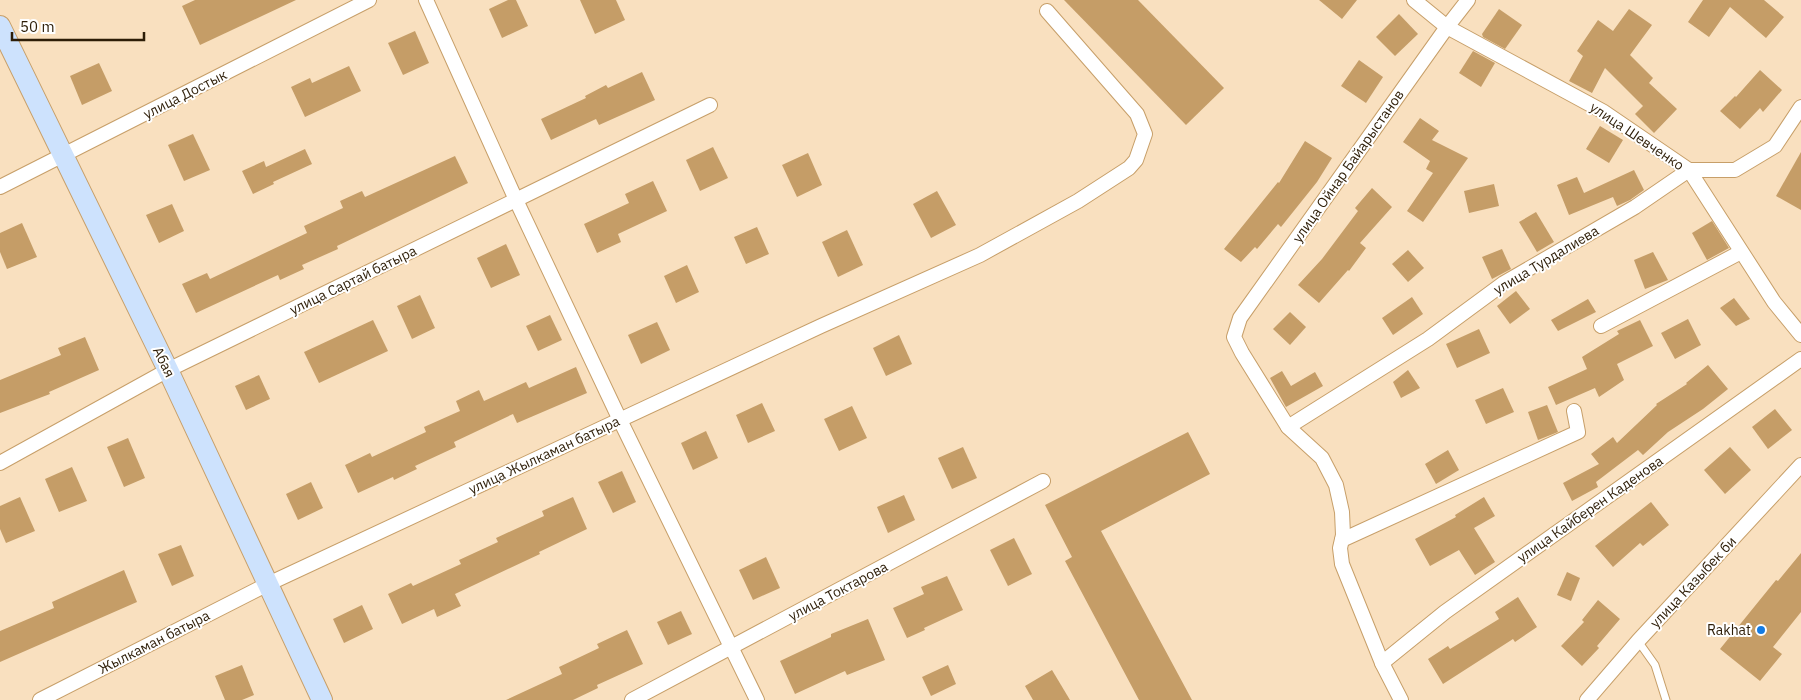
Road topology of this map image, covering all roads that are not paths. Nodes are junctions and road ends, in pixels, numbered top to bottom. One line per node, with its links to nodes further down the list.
1 (369, 0): 10 (street, улица Достык)
2 (426, 0): 13 (street)
3 (1414, 0): 7 (street, улица Шевченко)
4 (1468, 0): 7 (street, улица Ойнар Байарыстанов)
5 (1047, 11): 20 (street, улица Жылкаман батыра)
6 (0, 26): 10 (street, Абая)
7 (1447, 27): 11 (street, улица Шевченко); 21 (street, улица Ойнар Байарыстанов)
8 (710, 105): 13 (street, улица Сартай батыра)
9 (1801, 107): 11 (street)
10 (64, 155): 12 (street, улица Достык); 18 (street, Абая)
11 (1689, 170): 14 (street, улица Шевченко); 21 (street, улица Турдалиева)
12 (0, 186)
13 (516, 200): 18 (street, улица Сартай батыра); 20 (street)
14 (1741, 252): 15 (street); 16 (street, улица Шевченко)
15 (1601, 326)
16 (1801, 335)
17 (1801, 359): 29 (street, улица Кайберен Каденова)
18 (168, 370): 22 (street, улица Сартай батыра); 26 (street, Абая)
19 (1574, 411): 25 (street)
20 (620, 420): 26 (street, улица Жылкаман батыра); 28 (street)
21 (1288, 427): 25 (street)
22 (0, 463)
23 (1801, 465): 27 (street, улица Казыбек би)
24 (1043, 481): 28 (street, улица Токтарова)
25 (1342, 540): 29 (street)
26 (268, 584): 30 (street, Жылкаман батыра); 31 (street, Абая)
27 (1638, 641): 35 (street, улица Казыбек би); 36 (lane)
28 (731, 648): 32 (street, улица Токтарова); 33 (street)
29 (1382, 663): 34 (street)
30 (40, 700)
31 (322, 700)
32 (632, 700)
33 (757, 700)
34 (1401, 700)
35 (1587, 700)
36 (1666, 700)

